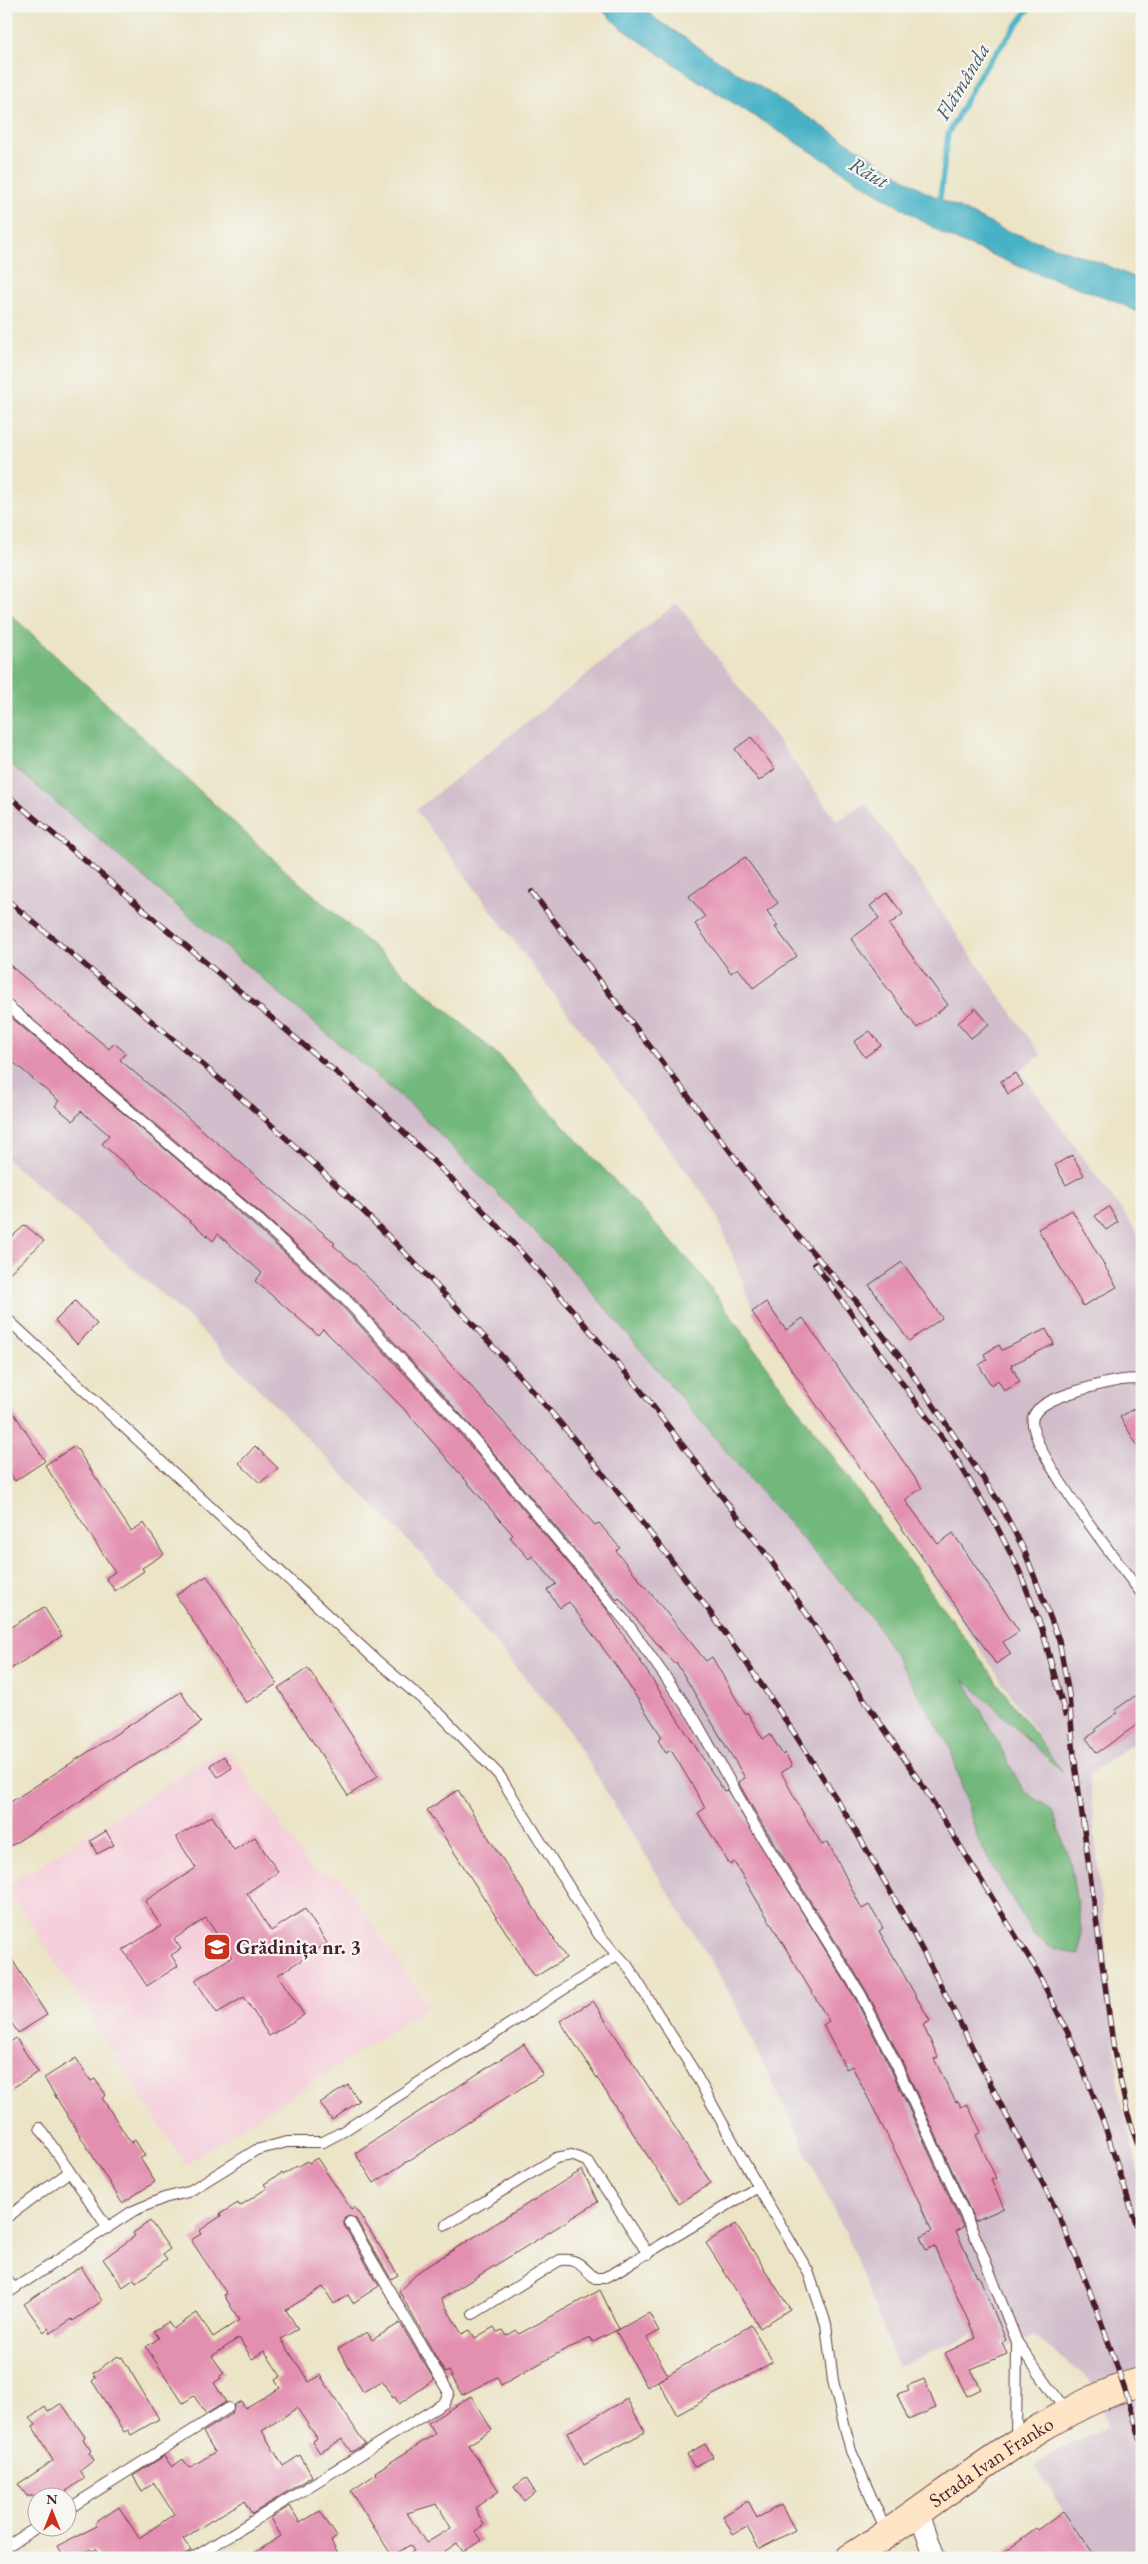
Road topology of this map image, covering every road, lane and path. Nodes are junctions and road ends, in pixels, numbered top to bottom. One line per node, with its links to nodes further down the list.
1 (6, 1004): 17 (lane)
2 (6, 1318): 5 (lane)
3 (1142, 1380): 4 (lane)
4 (1142, 1594)
5 (617, 1955): 8 (lane); 12 (lane)
6 (40, 2128): 7 (lane)
7 (69, 2172): 9 (lane); 12 (lane)
8 (758, 2188): 13 (lane); 25 (lane)
9 (6, 2218)
10 (350, 2222): 27 (lane)
11 (446, 2225): 13 (lane)
12 (108, 2228): 15 (lane)
13 (648, 2254): 16 (lane)
14 (6, 2278): 15 (lane)
15 (10, 2291)
16 (473, 2314)
17 (1017, 2342): 20 (lane); 21 (lane)
18 (1142, 2381): 20 (main road, Strada Ivan Franko)
19 (228, 2408): 22 (lane)
20 (1067, 2412): 21 (main road, Strada Ivan Franko)
21 (1016, 2444): 23 (main road, Strada Ivan Franko)
22 (78, 2503)
23 (919, 2512): 25 (main road, Strada Ivan Franko); 29 (street)
24 (28, 2533): 26 (lane)
25 (887, 2534): 28 (main road, Strada Ivan Franko)
26 (6, 2547)
27 (193, 2558)
28 (850, 2558)
29 (935, 2558)

